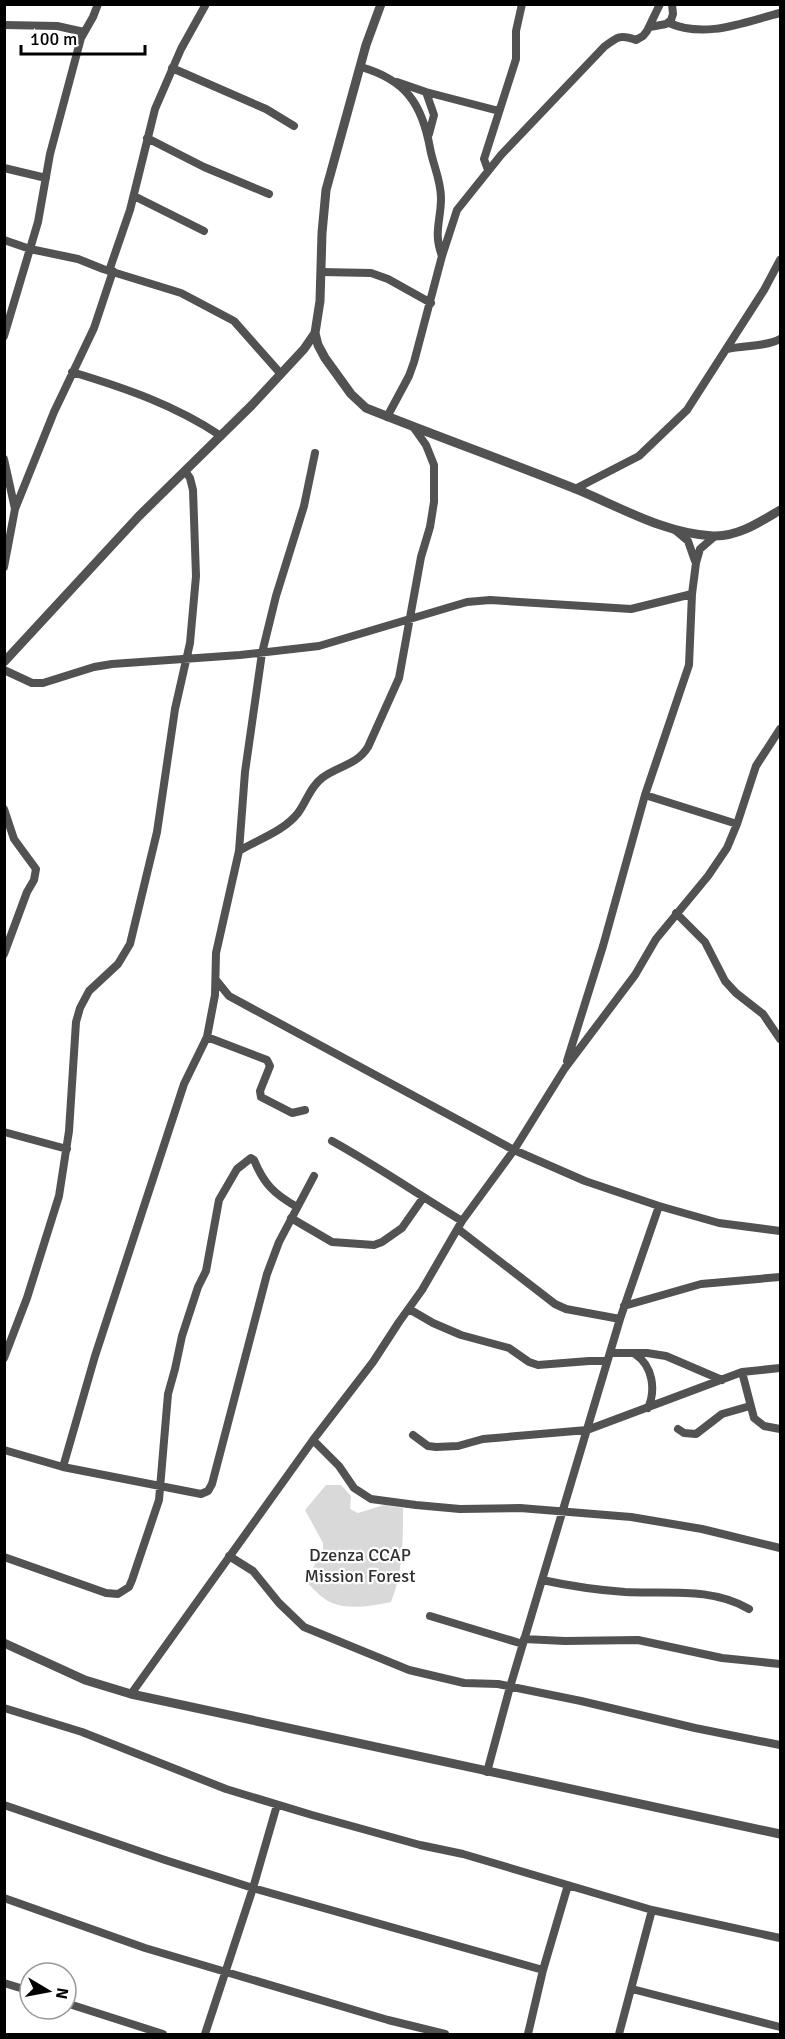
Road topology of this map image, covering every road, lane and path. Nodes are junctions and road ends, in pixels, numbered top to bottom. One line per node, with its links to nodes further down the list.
1 (98, 4): 11 (street)
2 (206, 4): 13 (street)
3 (381, 4): 12 (street)
4 (522, 4): 17 (street)
5 (660, 4): 10 (street)
6 (672, 4): 8 (street)
7 (780, 13): 8 (street)
8 (669, 22): 10 (street)
9 (4, 25): 11 (street)
10 (650, 27): 23 (street)
11 (84, 32): 24 (street)
12 (361, 67): 14 (street); 33 (street)
13 (172, 68): 19 (street); 21 (street)
14 (393, 80): 15 (street); 20 (street)
15 (426, 92): 16 (street); 18 (street)
16 (447, 98): 17 (street); 18 (street)
17 (499, 111): 23 (street)
18 (434, 115): 20 (street)
19 (294, 126)
20 (429, 136): 30 (street)
21 (147, 138): 25 (street); 26 (street)
22 (4, 168): 24 (street)
23 (488, 170): 30 (street)
24 (46, 178): 29 (street)
25 (269, 194)
26 (134, 196): 27 (street); 32 (street)
27 (204, 231)
28 (4, 240): 29 (street)
29 (30, 249): 32 (street); 36 (street)
30 (442, 256): 34 (street)
31 (780, 261): 38 (street)
32 (111, 271): 39 (street); 40 (street)
33 (321, 272): 34 (street); 35 (street)
34 (431, 303): 41 (street)
35 (315, 333): 40 (street); 41 (street)
36 (4, 336)
37 (780, 339): 38 (street)
38 (727, 349): 47 (street)
39 (72, 372): 43 (street); 48 (street)
40 (280, 373): 43 (street)
41 (387, 417): 42 (street)
42 (412, 426): 47 (street); 55 (street)
43 (221, 436): 46 (street)
44 (315, 453): 56 (street)
45 (4, 459): 48 (street)
46 (185, 471): 57 (street); 58 (street)
47 (575, 489): 50 (street)
48 (15, 509): 53 (street)
49 (780, 510): 51 (street)
50 (673, 529): 51 (street); 52 (street)
51 (715, 536): 52 (street)
52 (696, 563): 54 (street)
53 (4, 567)
54 (692, 594): 55 (street); 61 (street)
55 (409, 620): 56 (street); 64 (street)
56 (262, 653): 57 (street); 64 (street)
57 (187, 659): 59 (street); 74 (street)
58 (4, 662)
59 (4, 670)
60 (780, 729): 63 (street)
61 (645, 795): 63 (street); 70 (street)
62 (4, 809): 66 (street)
63 (737, 824): 65 (street)
64 (239, 851): 67 (street)
65 (676, 913): 69 (street); 70 (street)
66 (5, 953)
67 (215, 978): 68 (street); 75 (street)
68 (207, 1037): 71 (street); 101 (street)
69 (780, 1038)
70 (565, 1068): 75 (street)
71 (305, 1110)
72 (4, 1132): 74 (street)
73 (332, 1141): 77 (street)
74 (67, 1149): 89 (street)
75 (514, 1150): 78 (street); 81 (street)
76 (314, 1176): 79 (street)
77 (423, 1198): 80 (street); 81 (street)
78 (659, 1206): 82 (street); 84 (street)
79 (297, 1207): 80 (street); 102 (street)
80 (291, 1218): 102 (street)
81 (460, 1225): 85 (street); 86 (street)
82 (780, 1231)
83 (780, 1277): 84 (street)
84 (624, 1306): 86 (street)
85 (409, 1309): 88 (street); 99 (street)
86 (620, 1319): 88 (street)
87 (634, 1353): 88 (street); 92 (street); 94 (street)
88 (608, 1357): 97 (street)
89 (4, 1358)
90 (780, 1368): 91 (street)
91 (742, 1372): 92 (street); 93 (street)
92 (722, 1380): 94 (street)
93 (750, 1406): 95 (street); 96 (street)
94 (648, 1408): 97 (street)
95 (678, 1429)
96 (780, 1429)
97 (587, 1430): 98 (street); 103 (street)
98 (413, 1435)
99 (313, 1440): 103 (street); 105 (street)
100 (4, 1450): 101 (street)
101 (63, 1467): 102 (street)
102 (161, 1485): 106 (street)
103 (563, 1512): 104 (street); 107 (street)
104 (780, 1548)
105 (229, 1556): 113 (street); 114 (street)
106 (4, 1557)
107 (542, 1580): 108 (street); 110 (street)
108 (749, 1609)
109 (429, 1616): 110 (street)
110 (524, 1641): 112 (street); 113 (street)
111 (4, 1643): 114 (street)
112 (780, 1664)
113 (510, 1687): 116 (street); 117 (street)
114 (131, 1694): 117 (street)
115 (4, 1708): 119 (street)
116 (780, 1745)
117 (487, 1772): 120 (street)
118 (4, 1805): 122 (street)
119 (277, 1805): 121 (street); 122 (street)
120 (780, 1834)
121 (568, 1885): 124 (street); 126 (street)
122 (253, 1887): 126 (street); 127 (street)
123 (4, 1898): 127 (street)
124 (652, 1910): 125 (street); 128 (street)
125 (780, 1938)
126 (543, 1970): 134 (street)
127 (226, 1972): 132 (street); 133 (street)
128 (632, 1989): 130 (street); 135 (street)
129 (78, 2007): 131 (street)
130 (780, 2027)
131 (163, 2034)
132 (205, 2034)
133 (445, 2034)
134 (528, 2034)
135 (619, 2034)

